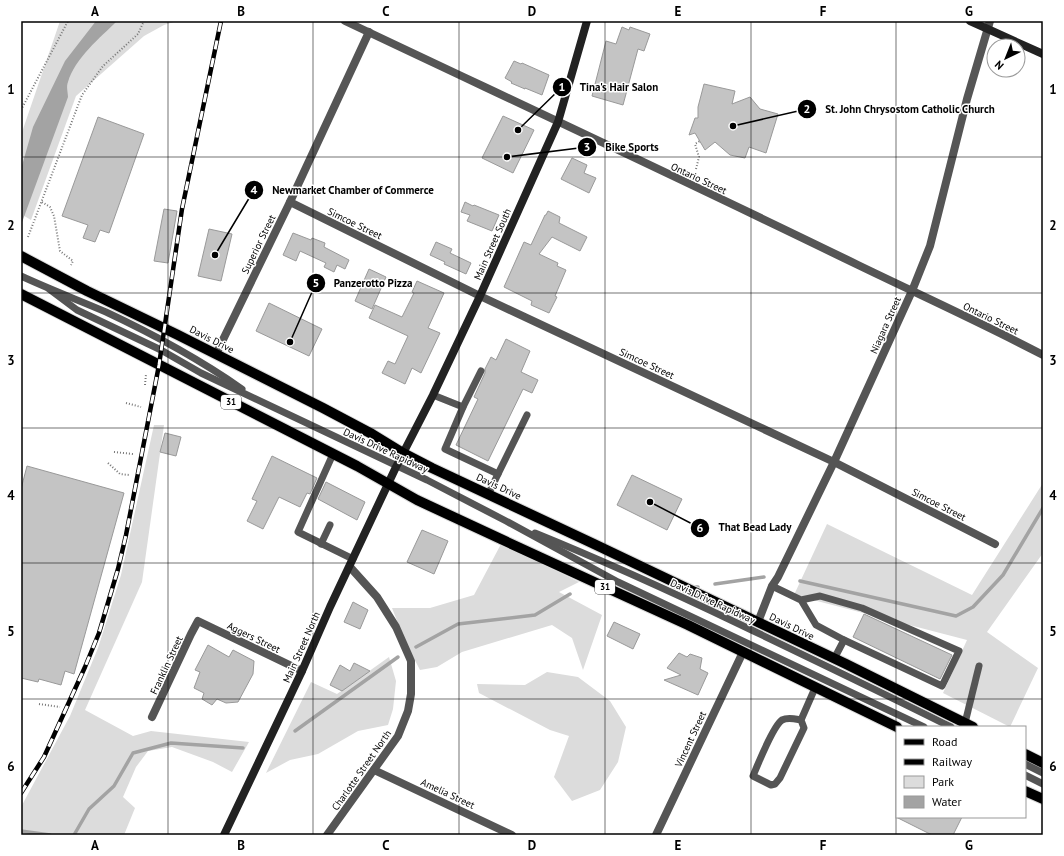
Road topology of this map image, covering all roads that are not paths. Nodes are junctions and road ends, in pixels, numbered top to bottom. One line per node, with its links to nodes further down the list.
1 (345, 21): 5 (street, Ontario Street)
2 (587, 21): 7 (main road, Main Street South)
3 (970, 21): 4 (main road)
4 (989, 25): 6 (main road); 12 (street, Niagara Street)
5 (368, 32): 7 (street, Ontario Street); 8 (street, Superior Street)
6 (1043, 54)
7 (558, 122): 12 (street, Ontario Street); 15 (main road, Main Street South)
8 (290, 202): 15 (street, Simcoe Street); 19 (street, Superior Street)
9 (22, 257): 13 (main road, Davis Drive)
10 (21, 276): 11 (lane, Davis Drive Rapidway)
11 (49, 289): 16 (lane, Davis Drive Rapidway); 17 (lane, Davis Drive Rapidway)
12 (912, 291): 20 (street, Ontario Street); 28 (street, Niagara Street)
13 (87, 292): 16 (lane); 19 (main road, Davis Drive)
14 (21, 294): 18 (main road, 31)
15 (480, 296): 22 (main road, Main Street South); 28 (street, Simcoe Street)
16 (82, 302): 17 (lane); 23 (lane, Davis Drive Rapidway)
17 (77, 310): 18 (lane); 23 (lane, Davis Drive Rapidway)
18 (72, 322): 27 (main road, 31)
19 (216, 354): 26 (main road, Davis Drive)
20 (1043, 355)
21 (481, 371): 24 (lane)
22 (433, 395): 24 (lane); 26 (main road, Main Street South)
23 (256, 399): 29 (lane, Davis Drive Rapidway)
24 (463, 407): 30 (lane)
25 (527, 415): 30 (lane)
26 (403, 453): 29 (main road, Main Street South); 32 (main road, Davis Drive)
27 (333, 454): 31 (main road, 31); 35 (lane)
28 (834, 462): 36 (street, Simcoe Street); 38 (street, Niagara Street)
29 (396, 467): 31 (main road, Main Street North); 33 (lane, Davis Drive Rapidway)
30 (498, 474): 32 (lane)
31 (389, 483): 37 (main road, Main Street North); 43 (main road, 31)
32 (488, 494): 41 (main road, Davis Drive)
33 (506, 520): 51 (lane, Davis Drive Rapidway); 52 (lane, Davis Drive Rapidway)
34 (330, 525): 35 (lane)
35 (321, 544): 37 (lane)
36 (995, 544)
37 (352, 563): 46 (main road, Main Street North); 57 (street, Charlotte Street North)
38 (772, 586): 39 (lane); 41 (street, Niagara Street)
39 (801, 600): 42 (lane); 42 (lane)
40 (198, 621): 46 (street, Aggers Street); 48 (street, Franklin Street)
41 (758, 622): 44 (main road, Davis Drive)
42 (844, 640): 44 (lane)
43 (743, 652): 47 (main road, 31); 66 (street, Vincent Street)
44 (834, 659): 50 (main road, Davis Drive)
45 (979, 666): 50 (lane)
46 (302, 671): 63 (main road, Main Street North)
47 (815, 688): 49 (lane); 53 (main road, 31)
48 (152, 717)
49 (801, 720): 49 (lane)
50 (969, 725)
51 (922, 726)
52 (950, 726)
53 (896, 727)
54 (1026, 754): 55 (main road)
55 (1043, 763)
56 (1026, 764): 58 (lane)
57 (374, 770): 64 (street, Charlotte Street North); 65 (street, Amelia Street)
58 (1043, 773)
59 (1026, 776): 60 (lane)
60 (1043, 784)
61 (1026, 792): 62 (main road)
62 (1043, 800)
63 (224, 835)
64 (327, 835)
65 (512, 835)
66 (656, 835)

